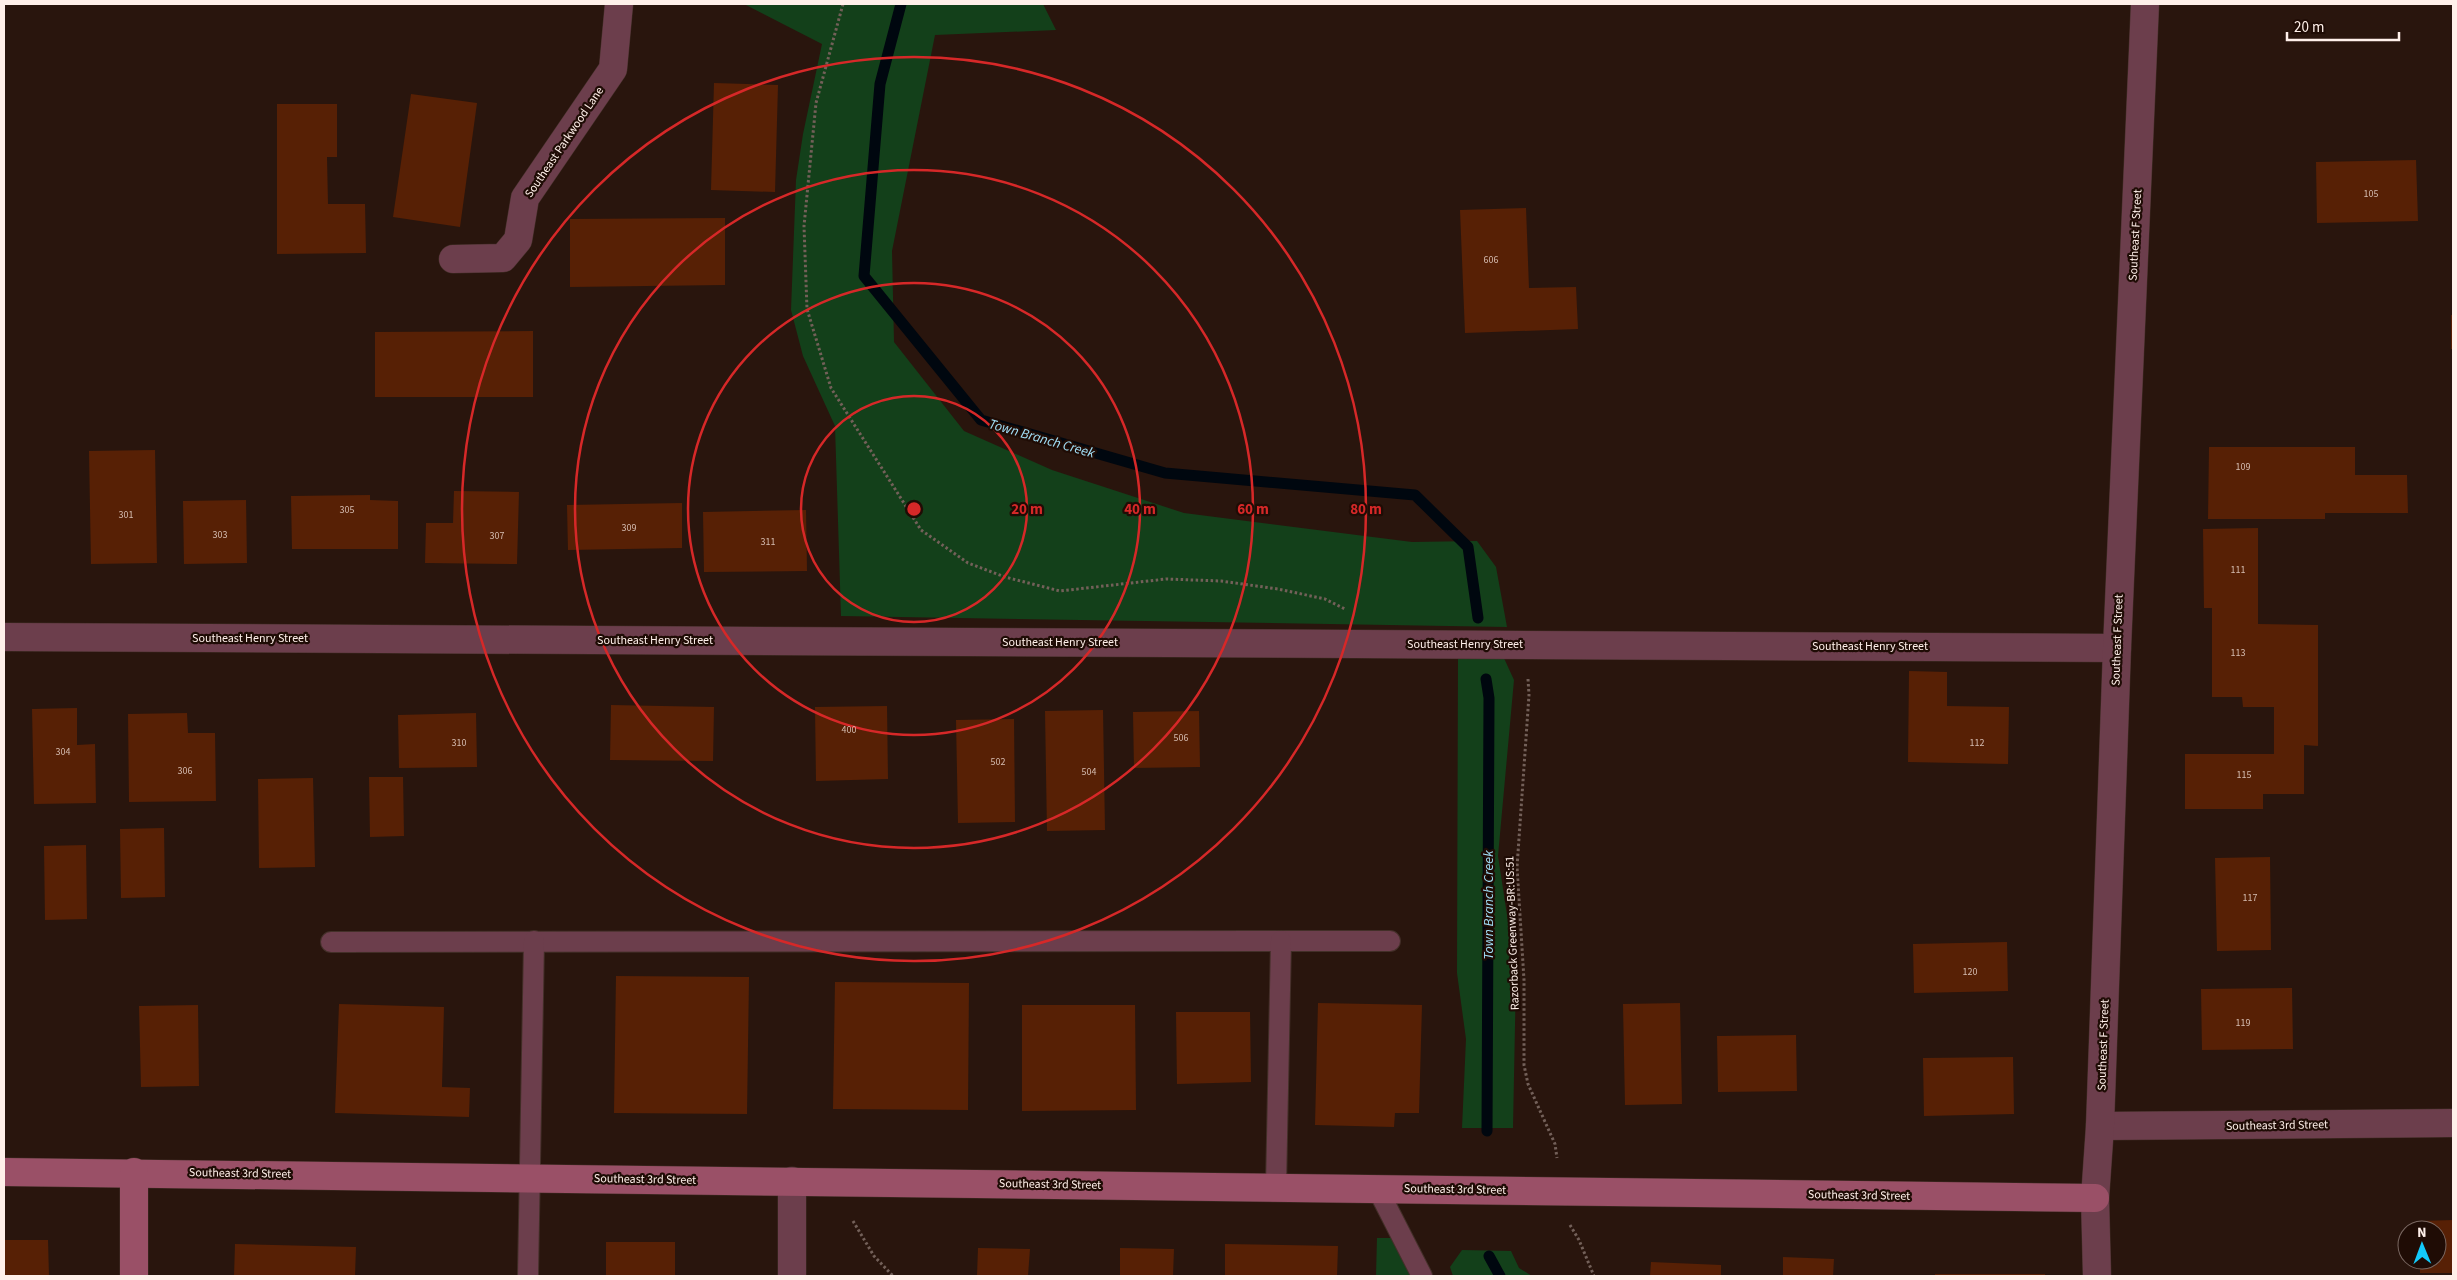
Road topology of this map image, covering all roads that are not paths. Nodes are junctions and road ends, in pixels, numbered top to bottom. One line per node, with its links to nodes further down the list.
1 (620, 4): 3 (street, Southeast Parkwood Lane)
2 (2145, 4): 5 (street, Southeast F Street)
3 (453, 259)
4 (4, 637): 5 (street, Southeast Henry Street)
5 (2117, 648): 11 (street, Southeast F Street)
6 (534, 941): 7 (lane); 9 (lane); 14 (lane)
7 (1281, 941): 8 (lane); 16 (lane)
8 (1390, 941)
9 (331, 942)
10 (2453, 1123): 11 (street, Southeast 3rd Street)
11 (2100, 1126): 18 (street, Southeast F Street)
12 (4, 1172): 13 (street, Southeast 3rd Street)
13 (134, 1172): 14 (street, Southeast 3rd Street); 19 (street)
14 (530, 1177): 15 (street, Southeast 3rd Street); 20 (lane)
15 (792, 1181): 16 (street, Southeast 3rd Street); 21 (street)
16 (1276, 1187): 17 (street, Southeast 3rd Street)
17 (1377, 1188): 18 (street, Southeast 3rd Street); 22 (lane)
18 (2095, 1198): 23 (street, Southeast F Street)
19 (134, 1276)
20 (528, 1276)
21 (792, 1276)
22 (1422, 1276)
23 (2097, 1276)

